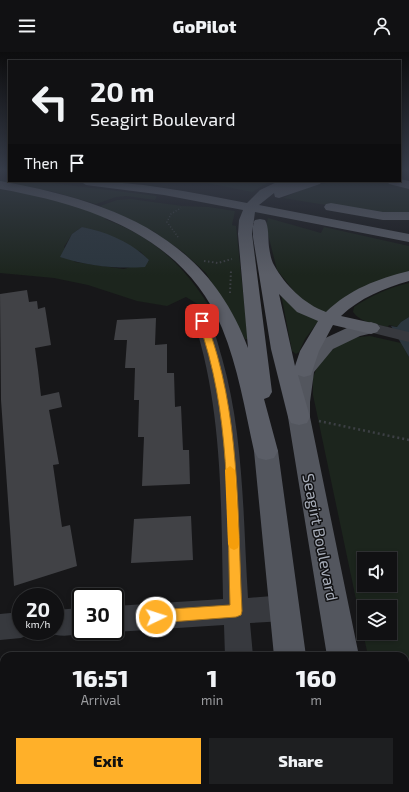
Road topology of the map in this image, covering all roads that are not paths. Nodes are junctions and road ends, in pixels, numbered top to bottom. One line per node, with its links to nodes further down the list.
1 (89, 206): 18 (highway)
2 (242, 206): 9 (highway)
3 (267, 206): 8 (highway)
4 (290, 206): 7 (highway)
5 (324, 206): 6 (highway)
6 (409, 216)
7 (409, 228)
8 (252, 236): 10 (highway); 18 (highway)
9 (409, 238)
10 (264, 263): 12 (highway); 17 (highway)
11 (409, 276): 12 (highway)
12 (328, 318): 14 (highway); 16 (highway)
13 (202, 321): 20 (street)
14 (371, 328): 15 (street); 16 (main road)
15 (403, 336)
16 (304, 370): 17 (main road, Seagirt Boulevard)
17 (299, 417): 26 (main road, Seagirt Boulevard)
18 (266, 451): 19 (main road)
19 (285, 608): 20 (street); 25 (main road)
20 (236, 611): 21 (street); 24 (street)
21 (124, 618)
22 (12, 626): 23 (street)
23 (0, 627)
24 (238, 652)
25 (290, 652)
26 (342, 652)

